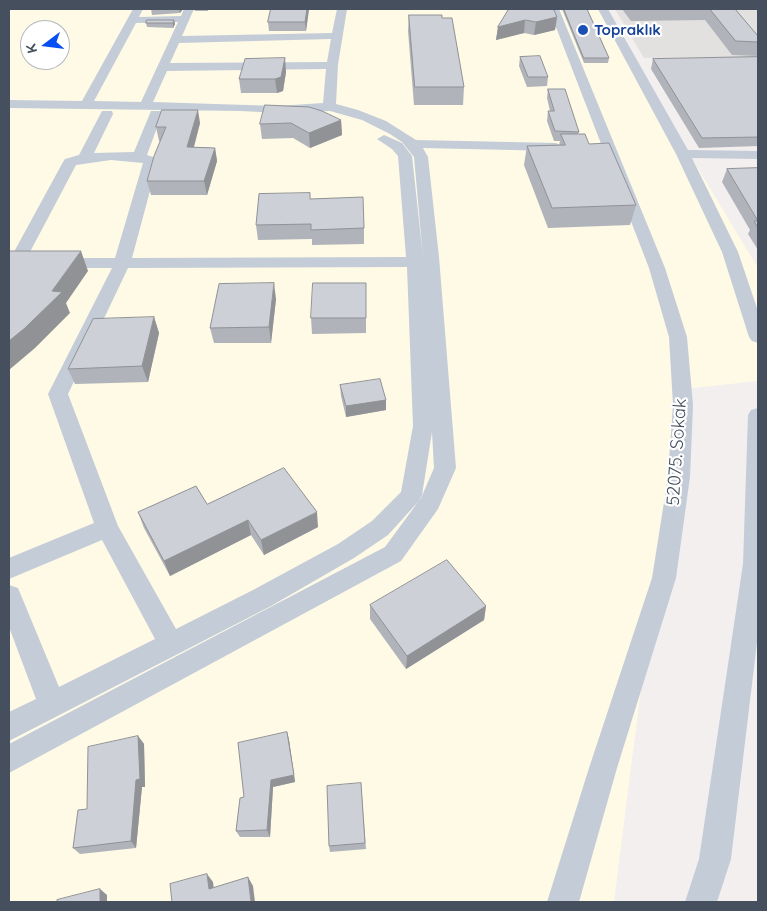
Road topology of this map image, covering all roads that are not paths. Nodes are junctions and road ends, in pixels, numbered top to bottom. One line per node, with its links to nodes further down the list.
1 (138, 9): 6 (street)
2 (342, 9): 7 (street)
3 (554, 9): 35 (street, 52075. Sokak)
4 (603, 9): 19 (street)
5 (186, 14): 6 (street); 8 (street)
6 (132, 20): 12 (street)
7 (337, 36): 8 (street); 9 (street)
8 (175, 40): 10 (street)
9 (332, 65): 10 (street); 13 (street)
10 (163, 66): 14 (street)
11 (9, 104): 12 (street)
12 (86, 105): 14 (street)
13 (338, 109): 14 (street); 17 (street); 23 (street)
14 (151, 110): 16 (street); 22 (street)
15 (9, 112): 16 (street)
16 (107, 114): 21 (street)
17 (414, 144): 18 (street); 34 (street)
18 (570, 148)
19 (683, 154): 20 (street); 26 (street)
20 (758, 155)
21 (85, 157): 22 (street); 24 (street)
22 (139, 157): 25 (street)
23 (415, 262): 25 (street); 31 (street)
24 (12, 263): 25 (street)
25 (122, 264): 28 (street)
26 (758, 337)
27 (758, 415): 36 (street)
28 (107, 528): 29 (street); 31 (street)
29 (9, 569)
30 (9, 596): 32 (street)
31 (172, 644): 32 (street)
32 (52, 704): 33 (street)
33 (9, 726)
34 (9, 759)
35 (563, 902)
36 (700, 902)

